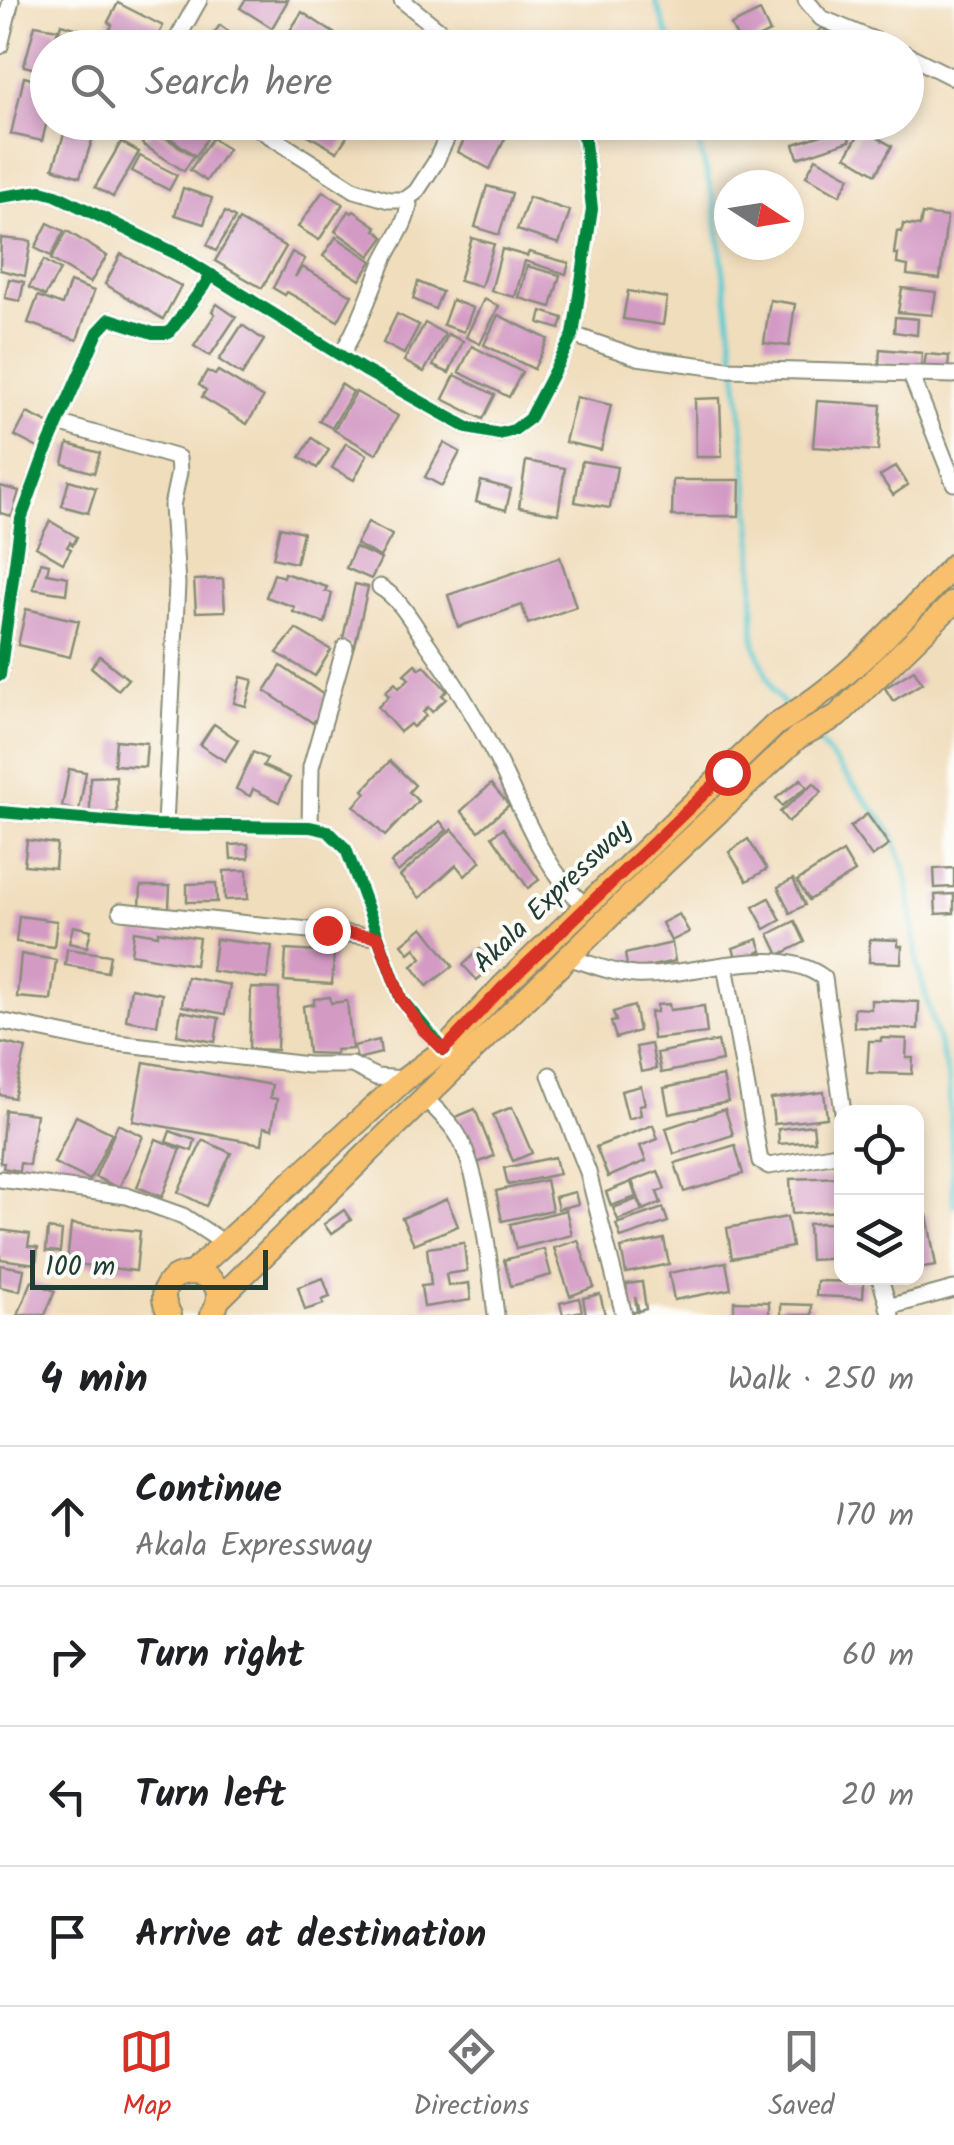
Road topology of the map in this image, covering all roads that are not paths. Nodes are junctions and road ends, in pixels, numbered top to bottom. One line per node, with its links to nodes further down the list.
1 (11, 0): 8 (street)
2 (198, 0): 5 (street)
3 (403, 0): 6 (street)
4 (806, 0): 7 (street)
5 (182, 30)
6 (439, 30)
7 (850, 30)
8 (0, 46)
9 (924, 63): 10 (street)
10 (954, 78)
11 (276, 140): 15 (street)
12 (445, 140): 15 (street)
13 (585, 140): 17 (street)
14 (0, 198): 16 (street)
15 (405, 200): 18 (street)
16 (212, 275): 18 (street); 21 (street)
17 (573, 335): 18 (street); 19 (street)
18 (340, 355)
19 (911, 375): 20 (street); 22 (street)
20 (954, 375)
21 (58, 423): 27 (street); 29 (street)
22 (954, 483)
23 (954, 565): 31 (main road, Akala Expressway)
24 (380, 586): 31 (street)
25 (953, 606): 34 (main road, Akala Expressway)
26 (345, 647): 30 (street)
27 (0, 675)
28 (0, 812): 29 (street)
29 (165, 825): 30 (street)
30 (310, 827): 33 (street)
31 (586, 907): 37 (main road, Akala Expressway)
32 (121, 911): 33 (street)
33 (378, 937): 37 (street)
34 (568, 957): 35 (street); 40 (main road, Akala Expressway)
35 (725, 965): 41 (street); 42 (street)
36 (0, 1021): 39 (street)
37 (444, 1050): 39 (main road, Akala Expressway)
38 (550, 1075): 52 (street)
39 (405, 1079): 44 (main road, Akala Expressway)
40 (424, 1098): 48 (main road, Akala Expressway); 51 (street)
41 (842, 1105)
42 (834, 1154)
43 (0, 1179): 44 (street)
44 (224, 1243): 45 (main road, Akala Expressway)
45 (192, 1272): 48 (main road); 49 (main road, Akala Expressway)
46 (882, 1285): 50 (street)
47 (954, 1288): 50 (street)
48 (215, 1307)
49 (161, 1309)
50 (890, 1311)
51 (496, 1315)
52 (624, 1315)

